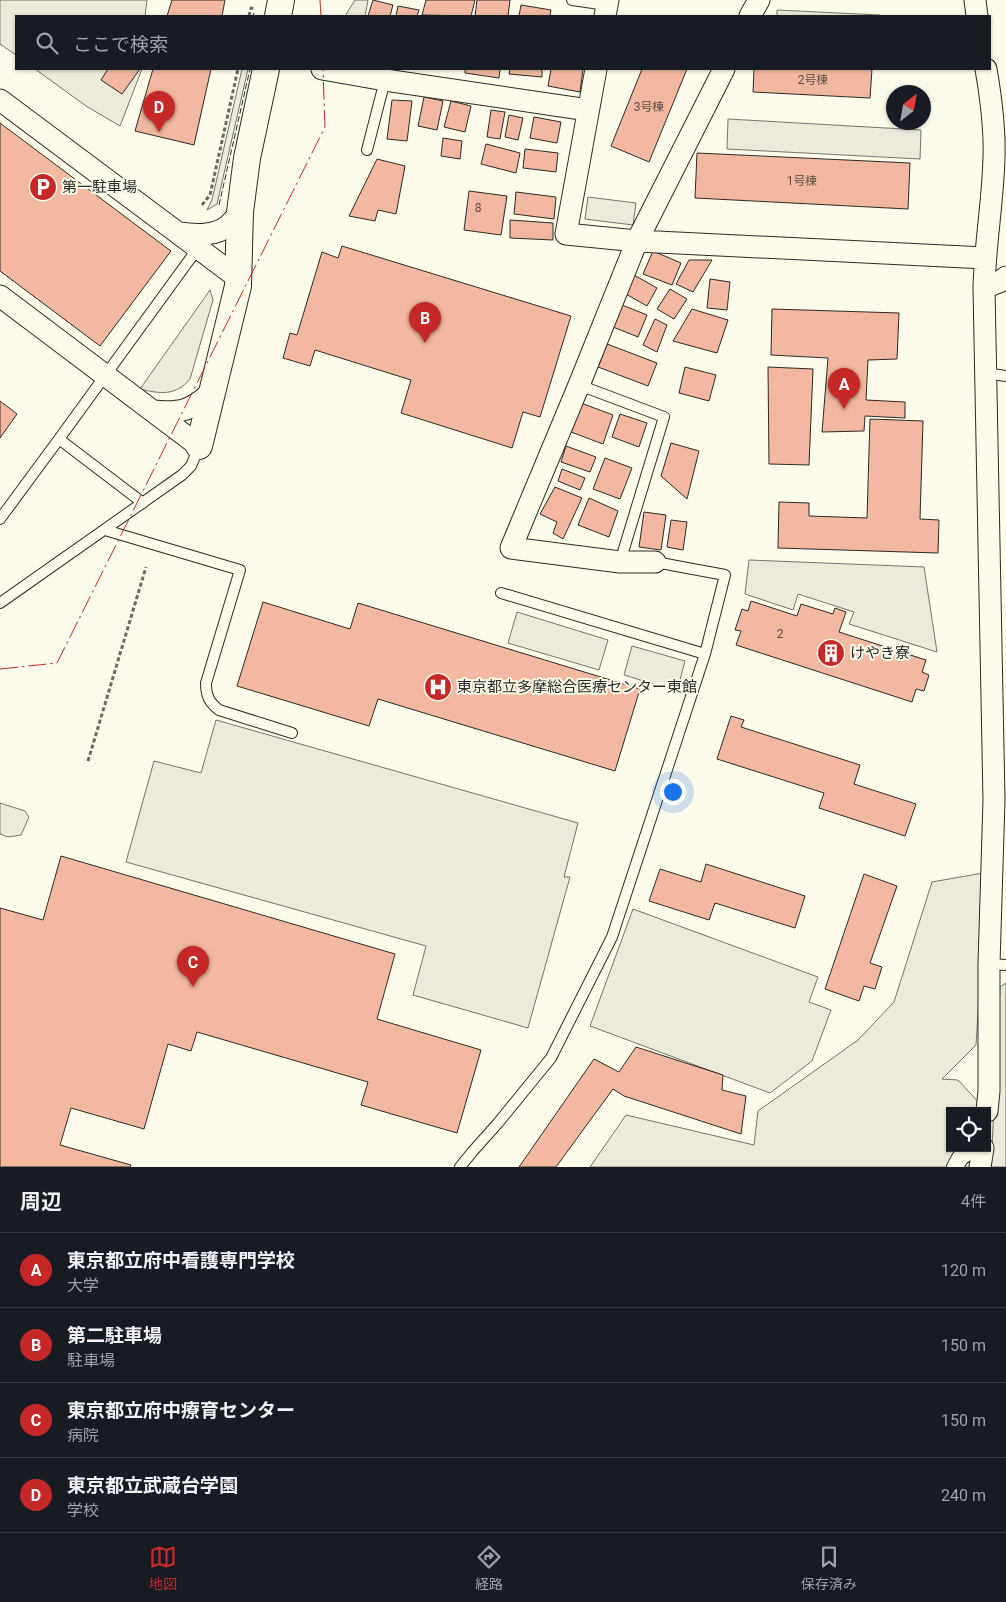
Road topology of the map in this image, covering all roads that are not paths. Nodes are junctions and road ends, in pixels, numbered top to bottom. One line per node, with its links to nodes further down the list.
1 (281, 0): 6 (street)
2 (572, 0): 5 (lane)
3 (758, 0): 7 (street)
4 (975, 0): 8 (street)
5 (607, 7)
6 (278, 15)
7 (750, 15)
8 (977, 15)
9 (266, 70): 19 (street)
10 (328, 70): 14 (street)
11 (596, 70): 16 (street)
12 (723, 70): 21 (street)
13 (986, 70): 18 (street)
14 (385, 80): 16 (street); 17 (lane)
15 (0, 100): 20 (street)
16 (588, 110): 21 (street)
17 (367, 150)
18 (1000, 150): 23 (street)
19 (240, 212): 20 (street); 25 (street)
20 (178, 233): 22 (street)
21 (637, 241): 23 (street); 30 (street)
22 (198, 248): 25 (street); 29 (lane)
23 (985, 258): 26 (street)
24 (1006, 277): 26 (street)
25 (238, 278): 31 (street)
26 (984, 288): 28 (street)
27 (0, 296): 29 (street)
28 (996, 374): 42 (street)
29 (105, 375): 32 (street); 33 (lane)
30 (579, 385): 38 (lane); 38 (street)
31 (213, 390): 32 (street); 34 (street)
32 (153, 411): 34 (street)
33 (59, 439): 35 (lane); 36 (lane)
34 (199, 446): 35 (lane)
35 (143, 503): 37 (lane)
36 (0, 519)
37 (104, 530): 41 (lane); 44 (lane)
38 (620, 562): 39 (street)
39 (655, 562): 43 (lane)
40 (501, 593): 43 (lane)
41 (0, 603)
42 (998, 610): 45 (street)
43 (705, 654): 49 (lane)
44 (292, 733)
45 (998, 964): 46 (street)
46 (987, 1107)
47 (968, 1152): 50 (street)
48 (982, 1152): 51 (street)
49 (460, 1167)
50 (956, 1167)
51 (980, 1167)

